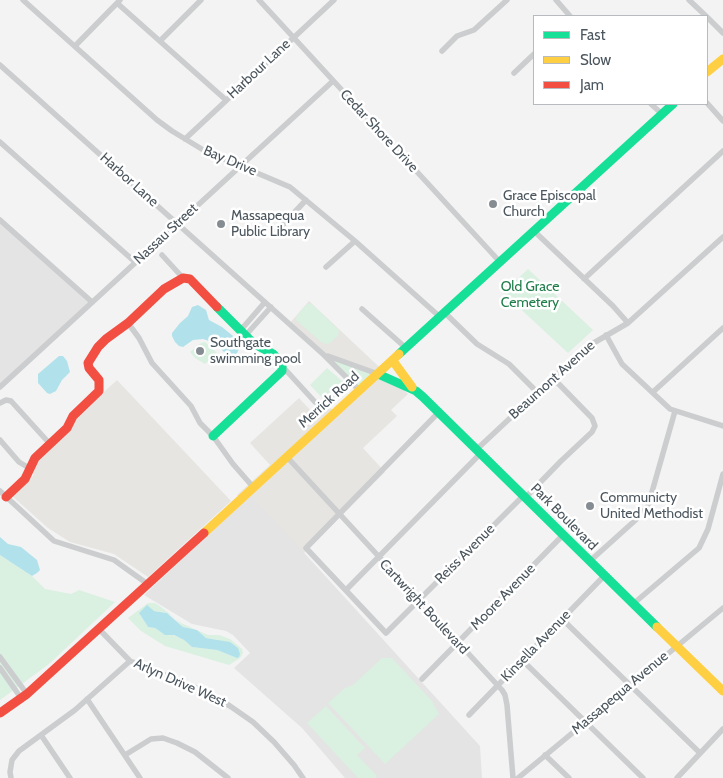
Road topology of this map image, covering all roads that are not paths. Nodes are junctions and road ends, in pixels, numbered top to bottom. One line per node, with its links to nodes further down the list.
1 (22, 0): 8 (street, Bay Drive)
2 (201, 0): 15 (street)
3 (259, 0): 14 (street, Cedar Shore Drive)
4 (334, 0): 14 (street, Harbour Lane)
5 (507, 0): 17 (street)
6 (556, 0): 10 (street)
7 (689, 0): 11 (street)
8 (30, 2): 16 (street, Bay Drive)
9 (118, 2): 15 (street); 16 (street)
10 (569, 15)
11 (704, 15)
12 (708, 19): 13 (street)
13 (723, 33)
14 (293, 38): 23 (street, Cedar Shore Drive); 24 (street, Harbour Lane)
15 (160, 42): 24 (street)
16 (75, 46): 30 (street, Bay Drive)
17 (442, 52)
18 (533, 55): 22 (street)
19 (723, 59): 21 (main road)
20 (0, 65): 36 (street, Harbor Lane)
21 (708, 71)
22 (514, 73)
23 (333, 81): 33 (street, Nassau Street); 43 (street, Cedar Shore Drive)
24 (226, 100): 30 (street, Harbour Lane)
25 (708, 104): 29 (street)
26 (652, 105): 28 (street)
27 (671, 105): 28 (main road, Merrick Road)
28 (662, 114): 38 (main road, Merrick Road)
29 (723, 121)
30 (185, 139): 33 (street, Bay Drive)
31 (0, 142): 42 (street)
32 (723, 151): 46 (street)
33 (241, 165): 34 (street, Bay Drive); 36 (street, Nassau Street)
34 (306, 200): 37 (street); 40 (street, Bay Drive)
35 (0, 220): 47 (street)
36 (178, 223): 42 (street, Nassau Street); 48 (street, Harbor Lane)
37 (276, 231)
38 (534, 231): 43 (main road, Merrick Road); 46 (street)
39 (723, 237): 53 (street, Beaumont Avenue)
40 (355, 241): 44 (street); 51 (street, Bay Drive)
41 (162, 255): 45 (street)
42 (135, 262): 47 (street, Nassau Street)
43 (500, 262): 51 (main road, Merrick Road)
44 (326, 267)
45 (183, 278): 52 (main road); 55 (main road)
46 (584, 279): 53 (street)
47 (92, 302): 63 (street, Nassau Street)
48 (265, 302): 49 (street, Harbor Lane); 55 (street)
49 (271, 308): 55 (street); 58 (street, Harbor Lane)
50 (362, 309): 57 (street)
51 (443, 315): 57 (main road, Merrick Road); 66 (street, Bay Drive)
52 (128, 323): 73 (street); 75 (main road)
53 (628, 323): 56 (street, Beaumont Avenue)
54 (723, 328): 67 (street)
55 (243, 334): 60 (main road)
56 (606, 335): 62 (street, Beaumont Avenue); 67 (street)
57 (406, 348): 59 (main road, Merrick Road)
58 (324, 355): 61 (street, Harbor Lane); 64 (street, Harbor Lane)
59 (392, 361): 61 (main road, Merrick Road); 65 (main road)
60 (283, 367): 68 (street); 73 (main road)
61 (378, 374): 64 (main road, Merrick Road); 65 (main road, Park Boulevard)
62 (553, 378): 66 (street, Beaumont Avenue); 83 (street, Reiss Avenue)
63 (0, 386)
64 (360, 390): 77 (main road, Merrick Road)
65 (416, 391): 71 (main road, Park Boulevard)
66 (537, 392): 76 (street, Beaumont Avenue)
67 (653, 392): 70 (street)
68 (315, 402)
69 (0, 403): 75 (street)
70 (675, 412): 72 (street); 87 (street)
71 (438, 413): 76 (main road, Park Boulevard); 84 (street)
72 (723, 426)
73 (213, 436): 81 (street)
74 (0, 440): 78 (street)
75 (50, 444): 78 (main road)
76 (478, 452): 83 (main road, Park Boulevard); 86 (street, Beaumont Avenue)
77 (288, 457): 81 (main road, Merrick Road); 84 (street, Cartwright Boulevard)
78 (29, 468): 82 (main road)
79 (723, 474): 80 (street)
80 (721, 487): 92 (street)
81 (254, 488): 89 (main road, Merrick Road)
82 (3, 494): 89 (street)
83 (524, 497): 85 (main road, Park Boulevard); 91 (street, Reiss Avenue)
84 (339, 514): 86 (street, Cartwright Boulevard); 90 (street)
85 (563, 535): 87 (main road, Park Boulevard); 96 (street, Moore Avenue)
86 (378, 557): 90 (street, Beaumont Avenue); 91 (street, Cartwright Boulevard)
87 (590, 561): 88 (main road, Park Boulevard)
88 (604, 576): 92 (main road, Park Boulevard); 94 (street, Kinsella Avenue)
89 (148, 585): 95 (main road, Merrick Road)
90 (346, 590): 91 (street, Reiss Avenue)
91 (418, 600): 96 (street, Cartwright Boulevard)
92 (633, 604): 97 (main road, Park Boulevard)
93 (723, 608): 97 (street, Massapequa Avenue)
94 (562, 618): 99 (street, Kinsella Avenue); 103 (street)
95 (99, 629): 100 (street, Arlyn Drive West); 106 (main road, Merrick Road)
96 (458, 643): 102 (street, Moore Avenue); 104 (street, Cartwright Boulevard)
97 (677, 646): 103 (street, Massapequa Avenue); 105 (main road, Park Boulevard)
98 (0, 656): 106 (street)
99 (522, 660): 104 (street, Kinsella Avenue); 110 (street)
100 (130, 662): 107 (street); 120 (street, Arlyn Drive West)
101 (0, 668): 106 (street)
102 (422, 679)
103 (630, 685): 110 (street, Massapequa Avenue); 113 (street)
104 (498, 686): 109 (street, Kinsella Avenue); 121 (street, Cartwright Boulevard)
105 (723, 692)
106 (24, 696): 108 (main road, Merrick Road)
107 (87, 699): 112 (street); 114 (street)
108 (0, 713)
109 (469, 715)
110 (585, 722): 115 (street, Massapequa Avenue); 124 (street)
111 (723, 729): 113 (street)
112 (41, 735): 116 (street); 117 (street)
113 (700, 753): 125 (street)
114 (125, 755): 118 (street); 119 (street)
115 (545, 755): 122 (street, Massapequa Avenue); 123 (street)
116 (11, 778)
117 (70, 778)
118 (140, 778)
119 (228, 778)
120 (303, 778)
121 (513, 778)
122 (518, 778)
123 (569, 778)
124 (643, 778)
125 (677, 778)

